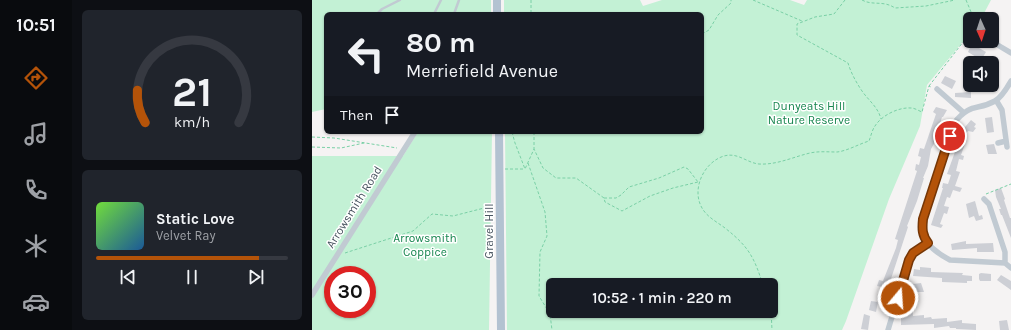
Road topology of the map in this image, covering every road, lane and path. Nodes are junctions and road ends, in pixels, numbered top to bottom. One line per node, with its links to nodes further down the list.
1 (400, 0): 12 (lane)
2 (441, 0): 13 (lane)
3 (459, 0): 14 (lane)
4 (497, 0): 15 (main road)
5 (531, 0): 16 (path)
6 (731, 0): 19 (path)
7 (753, 0): 18 (path)
8 (845, 0): 18 (path)
9 (862, 0): 10 (path)
10 (955, 0)
11 (966, 0): 17 (path)
12 (379, 12)
13 (435, 12)
14 (455, 12)
15 (497, 12)
16 (531, 12)
17 (971, 12)
18 (802, 22): 28 (path)
19 (704, 33)
20 (963, 42): 24 (path)
21 (999, 46): 22 (street)
22 (1011, 53)
23 (1011, 81): 26 (street)
24 (929, 86): 25 (path); 28 (path)
25 (937, 89): 27 (street)
26 (996, 100): 27 (street); 34 (street)
27 (963, 112): 47 (street)
28 (881, 120): 42 (path)
29 (414, 134): 37 (street, Arrowsmith Road)
30 (499, 134): 40 (main road, Gravel Hill)
31 (513, 134): 41 (path)
32 (534, 134): 38 (path)
33 (312, 137): 35 (path)
34 (998, 142)
35 (364, 143): 36 (path); 37 (path)
36 (312, 147)
37 (404, 149): 48 (street, Arrowsmith Road)
38 (534, 149): 39 (path); 44 (path)
39 (528, 162): 41 (path); 55 (path)
40 (500, 168): 41 (path); 46 (main road, Gravel Hill)
41 (525, 169)
42 (699, 182): 44 (path); 44 (path); 51 (path)
43 (1011, 184): 45 (path)
44 (604, 198)
45 (984, 199): 49 (street)
46 (500, 204): 48 (path); 54 (main road, Gravel Hill)
47 (928, 243): 49 (street); 57 (street)
48 (336, 256): 52 (street, Arrowsmith Road)
49 (1005, 263): 50 (street)
50 (1011, 268)
51 (761, 278)
52 (312, 295)
53 (771, 318): 56 (path)
54 (501, 330)
55 (552, 330)
56 (772, 330)
57 (888, 330)

